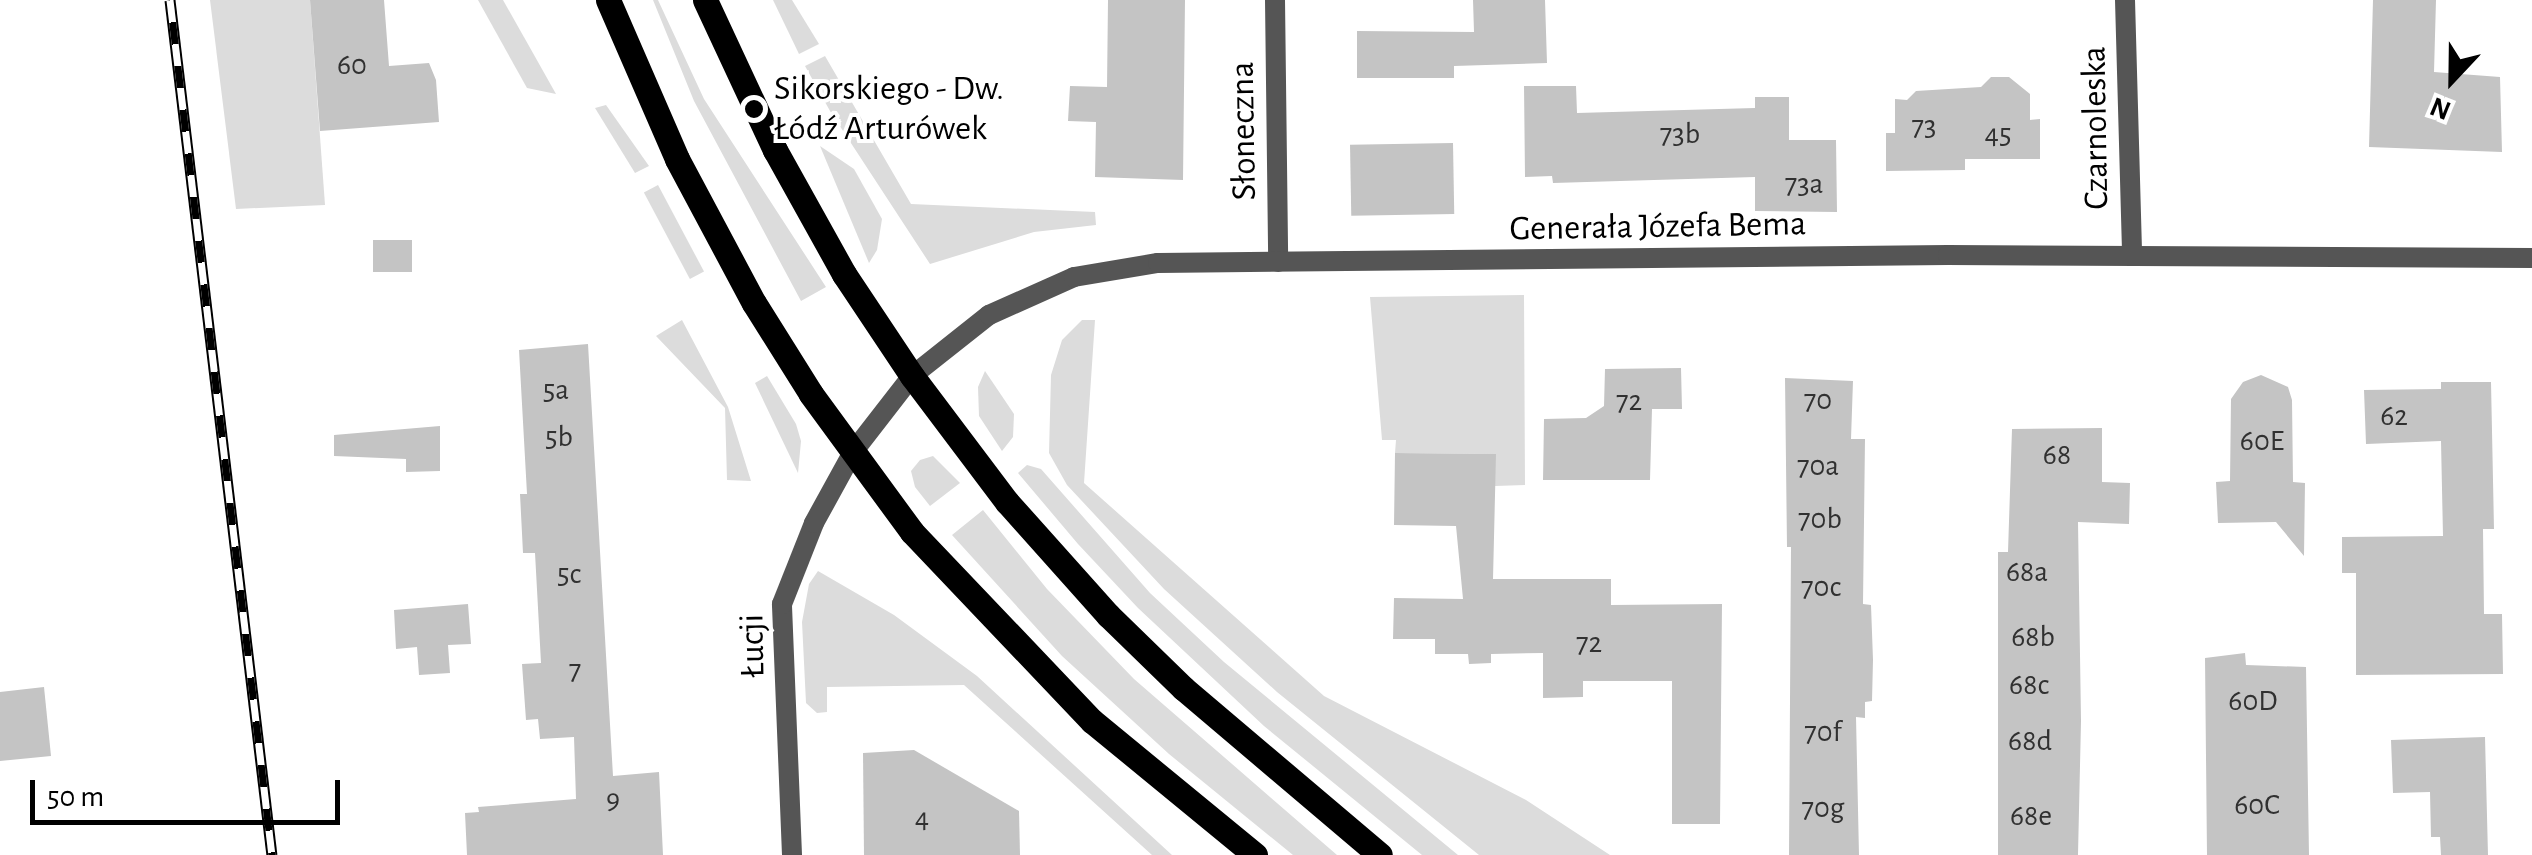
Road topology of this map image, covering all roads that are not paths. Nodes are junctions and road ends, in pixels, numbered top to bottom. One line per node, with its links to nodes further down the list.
1 (608, 0): 9 (main road)
2 (705, 0): 8 (main road)
3 (1275, 0): 7 (street, Słoneczna)
4 (2125, 0): 5 (street, Czarnoleska)
5 (2132, 255): 6 (street, Generała Józefa Bema); 7 (street, Generała Józefa Bema)
6 (2532, 258)
7 (1278, 262): 8 (street, Generała Józefa Bema)
8 (912, 376): 9 (street, Generała Józefa Bema); 12 (main road)
9 (852, 452): 10 (street, Łucji); 11 (main road)
10 (792, 855)
11 (1255, 855)
12 (1380, 855)

